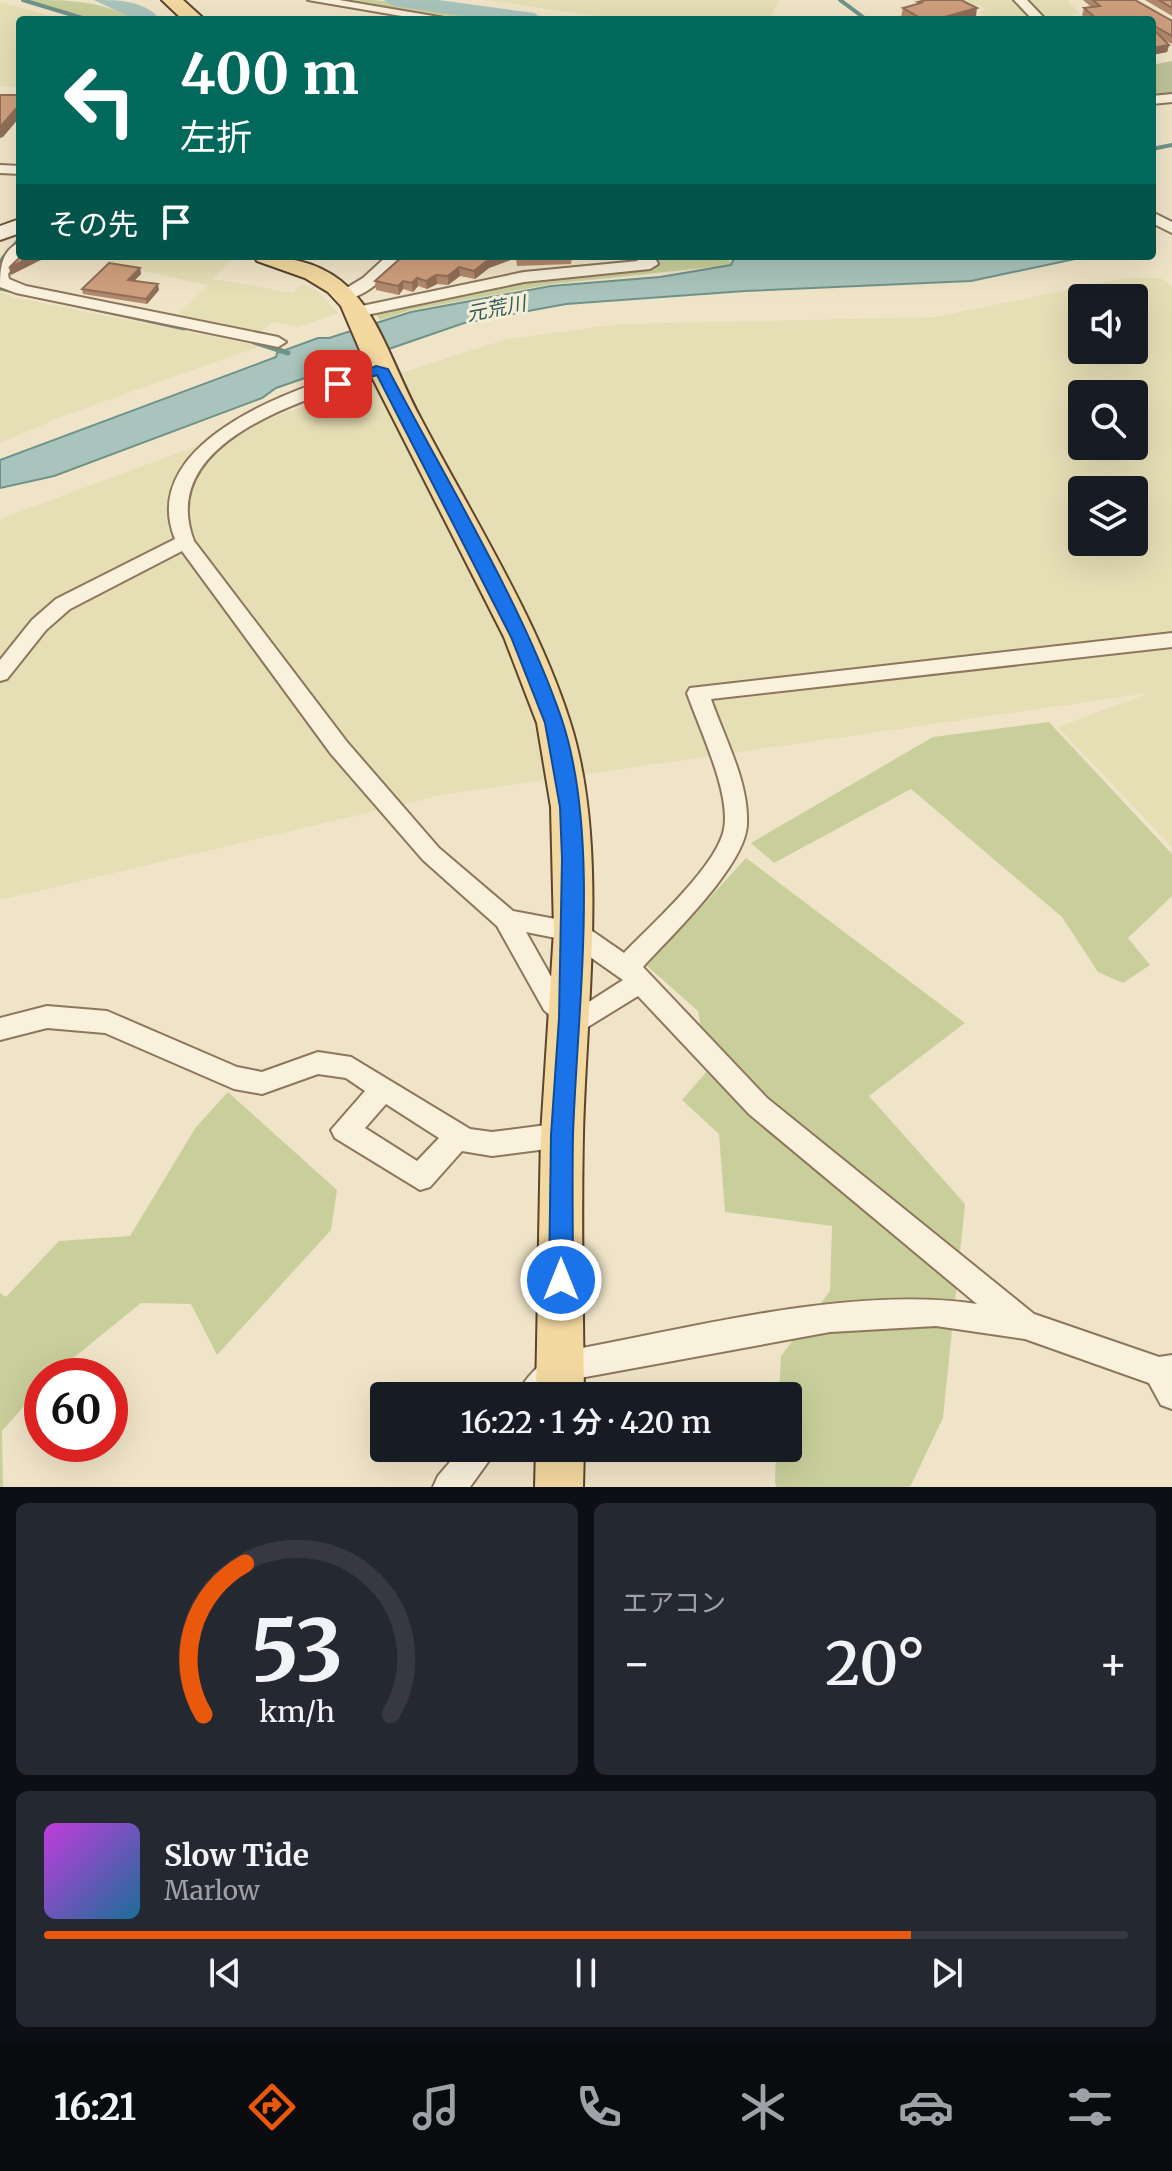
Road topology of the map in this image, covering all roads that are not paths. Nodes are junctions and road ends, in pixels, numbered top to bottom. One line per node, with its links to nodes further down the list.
1 (172, 0): 4 (main road)
2 (314, 0): 5 (street)
3 (1020, 0): 6 (street)
4 (190, 16)
5 (424, 16)
6 (1036, 16)
7 (16, 252): 12 (street)
8 (277, 260): 11 (main road)
9 (392, 260): 11 (street)
10 (645, 260): 11 (street)
11 (354, 307): 13 (main road)
12 (278, 342)
13 (380, 367): 14 (street); 18 (main road)
14 (185, 542): 16 (street); 17 (street)
15 (1172, 640): 19 (street)
16 (0, 674)
17 (506, 919): 18 (street); 20 (street)
18 (573, 931): 19 (street); 20 (main road)
19 (634, 974): 20 (street); 25 (street)
20 (570, 1018): 23 (main road)
21 (0, 1029): 22 (street)
22 (384, 1089): 24 (street); 24 (street)
23 (562, 1135): 24 (street); 27 (main road)
24 (458, 1136)
25 (1025, 1325): 26 (street); 27 (street)
26 (1168, 1379)
27 (561, 1382)
28 (470, 1462): 30 (street)
29 (560, 1462): 31 (main road)
30 (449, 1487)
31 (559, 1487)

